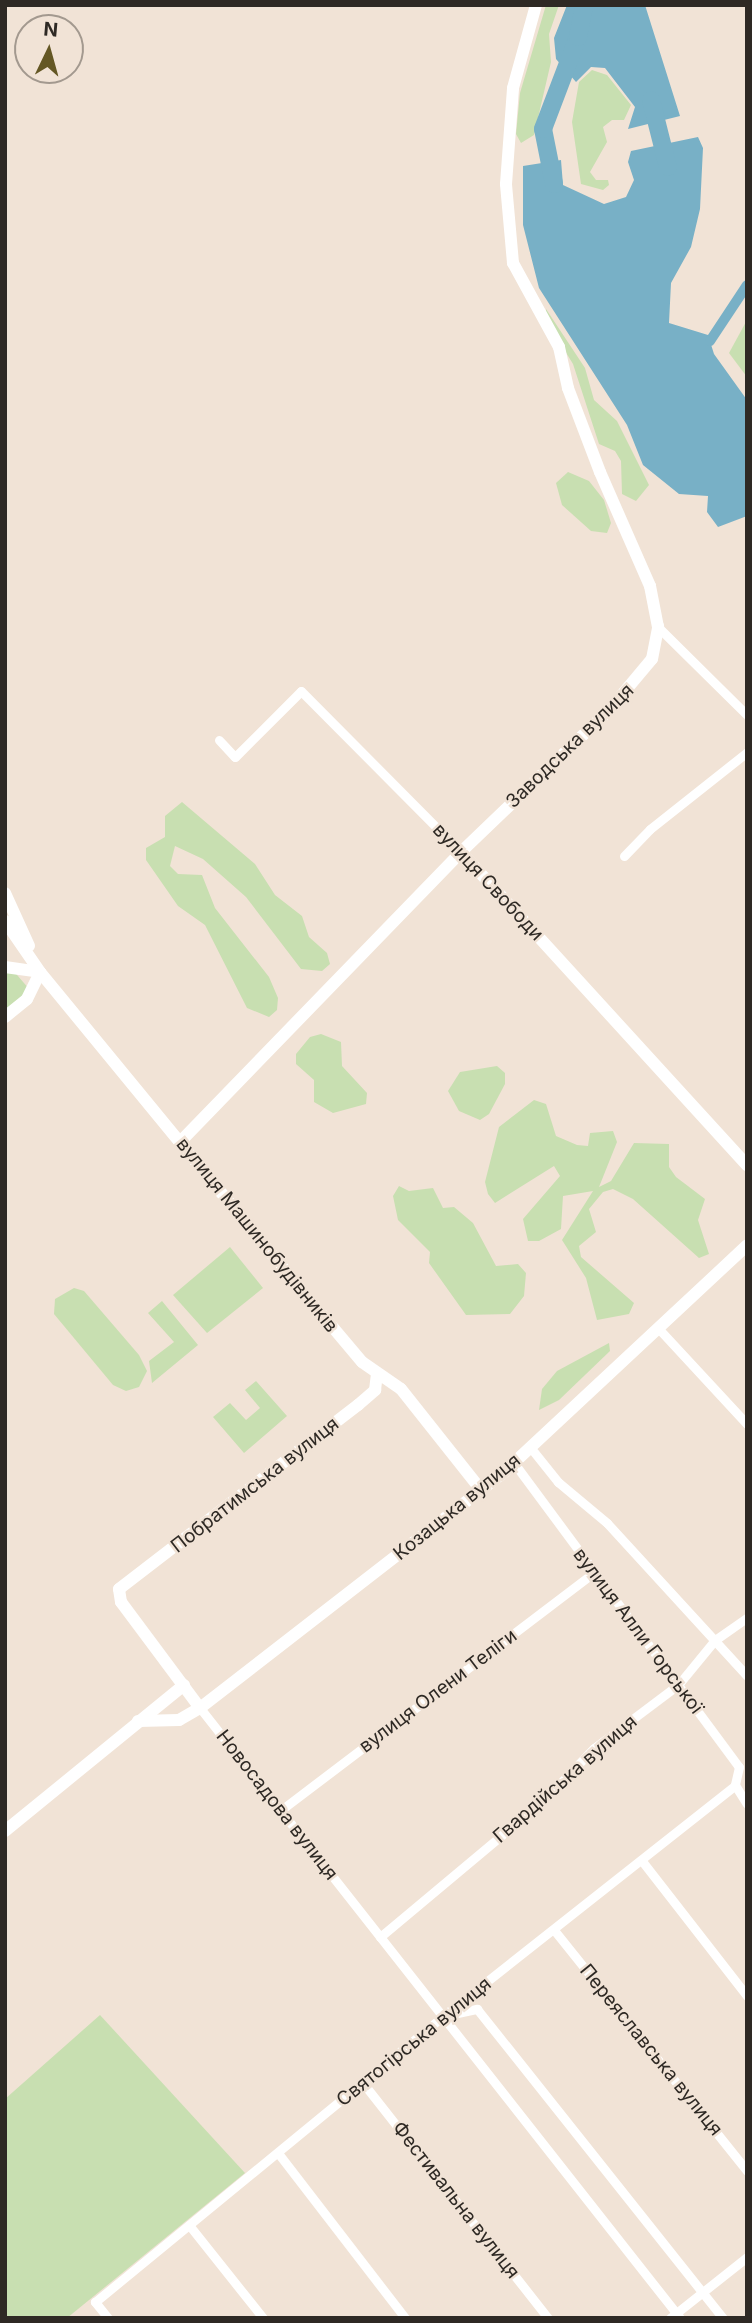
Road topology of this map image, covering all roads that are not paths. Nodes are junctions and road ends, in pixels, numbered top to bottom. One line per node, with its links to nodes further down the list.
1 (536, 5): 2 (street, Заводська вулиця)
2 (658, 627): 3 (street); 6 (street, Заводська вулиця)
3 (747, 715)
4 (219, 740): 6 (street, вулиця Свободи)
5 (747, 752): 7 (street)
6 (461, 852): 13 (street, Заводська вулиця); 14 (street, вулиця Свободи)
7 (624, 856)
8 (5, 894): 11 (street, вулиця Машинобудівників)
9 (5, 921): 11 (street, вулиця Машинобудівників)
10 (5, 967): 11 (street)
11 (40, 972): 12 (street); 13 (street, вулиця Машинобудівників)
12 (5, 1017)
13 (181, 1141): 17 (street, вулиця Машинобудівників)
14 (747, 1165)
15 (747, 1245): 16 (street, Козацька вулиця)
16 (658, 1328): 18 (street); 19 (street, Козацька вулиця)
17 (377, 1374): 21 (street, вулиця Машинобудівників); 23 (street, Побратимська вулиця)
18 (747, 1424)
19 (530, 1447): 20 (street, Козацька вулиця); 25 (street)
20 (514, 1463): 21 (street, Козацька вулиця); 22 (street, вулиця Алли Горської)
21 (481, 1490): 29 (street, Козацька вулиця)
22 (595, 1572): 28 (street, вулиця Алли Горської); 33 (street, вулиця Олени Теліги)
23 (120, 1589): 27 (street, Новосадова вулиця)
24 (747, 1618): 25 (street, Гвардійська вулиця)
25 (715, 1640): 26 (street); 28 (street, Гвардійська вулиця)
26 (747, 1676)
27 (184, 1685): 29 (street, Новосадова вулиця); 30 (street)
28 (678, 1685): 31 (street, вулиця Алли Горської); 37 (street, Гвардійська вулиця)
29 (200, 1708): 30 (street, Козацька вулиця); 33 (street, Новосадова вулиця)
30 (138, 1721): 34 (street)
31 (735, 1785): 32 (street, вулиця Алли Горської); 35 (street, Святогірська вулиця)
32 (747, 1804)
33 (281, 1810): 37 (street, Новосадова вулиця)
34 (5, 1831)
35 (642, 1861): 36 (street, Святогірська вулиця); 38 (street)
36 (554, 1930): 39 (street, Святогірська вулиця); 42 (street, Переяславська вулиця)
37 (380, 1937): 39 (street, Новосадова вулиця)
38 (747, 1996)
39 (443, 2016): 40 (street, Святогірська вулиця); 45 (street); 46 (street, Новосадова вулиця)
40 (363, 2083): 41 (street, Святогірська вулиця); 50 (street, Фестивальна вулиця)
41 (278, 2152): 43 (street, Святогірська вулиця); 49 (street)
42 (747, 2171)
43 (189, 2225): 47 (street, Святогірська вулиця); 48 (street)
44 (747, 2257): 45 (street)
45 (703, 2292): 46 (street); 51 (street)
46 (676, 2316)
47 (108, 2318)
48 (263, 2318)
49 (405, 2318)
50 (548, 2318)
51 (723, 2318)

